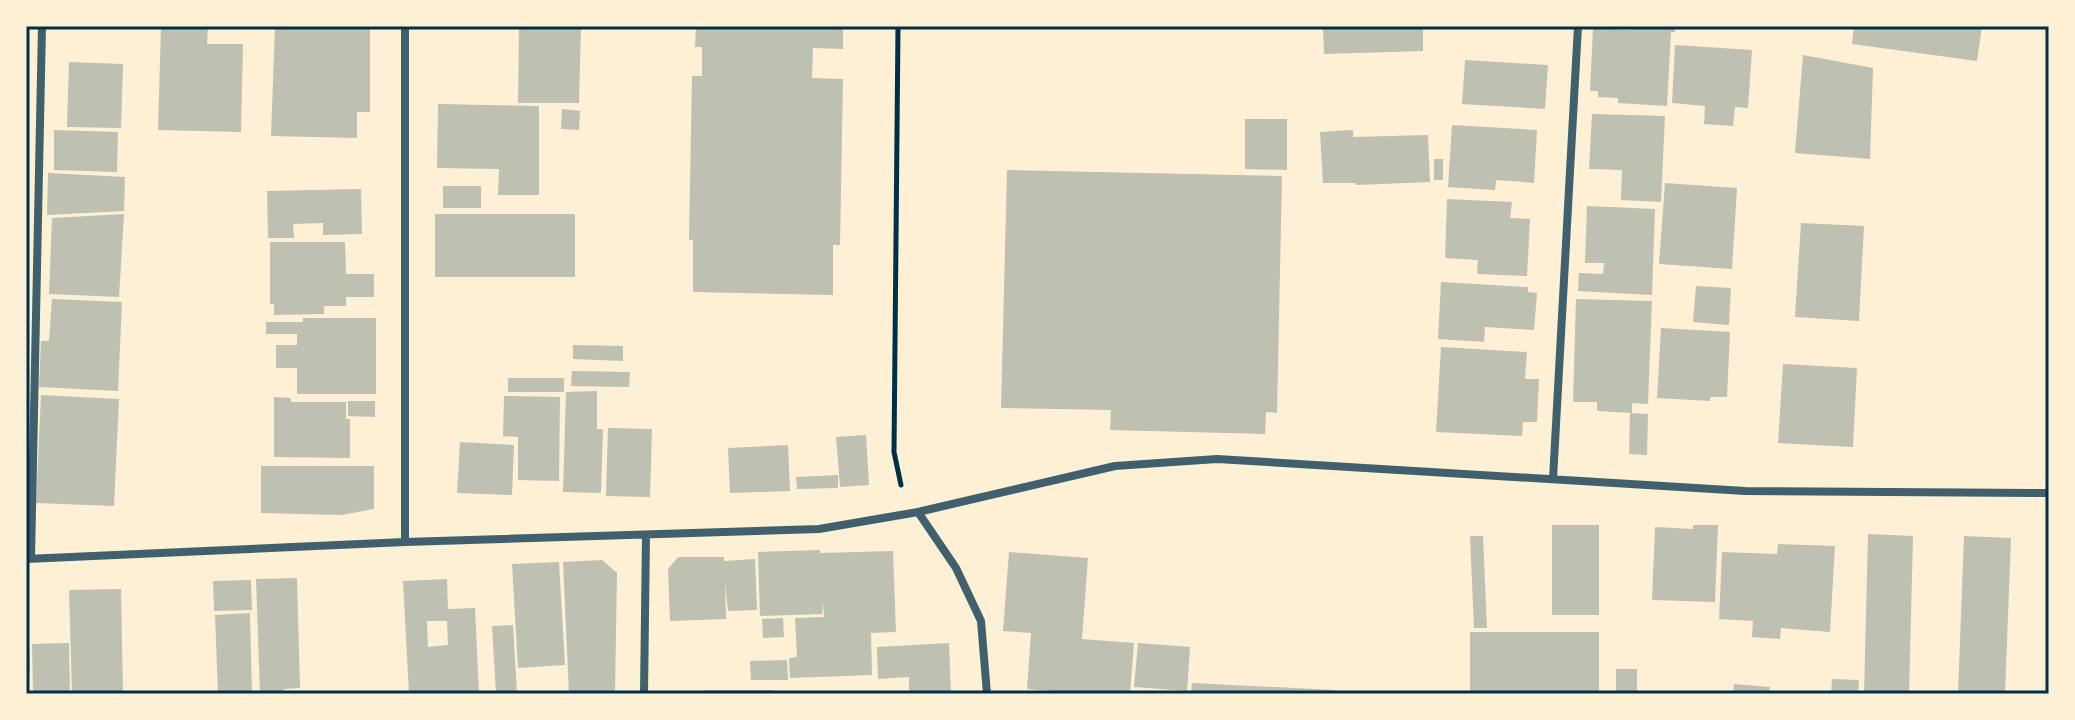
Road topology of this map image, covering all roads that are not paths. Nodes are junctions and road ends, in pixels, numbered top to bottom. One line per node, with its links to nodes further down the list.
1 (42, 26): 9 (street)
2 (405, 26): 8 (street)
3 (1578, 26): 4 (street)
4 (1553, 479): 5 (street); 6 (street)
5 (2049, 493)
6 (918, 512): 7 (street); 11 (street)
7 (646, 535): 8 (street); 10 (street)
8 (405, 542): 9 (street)
9 (28, 558)
10 (644, 694)
11 (987, 694)

